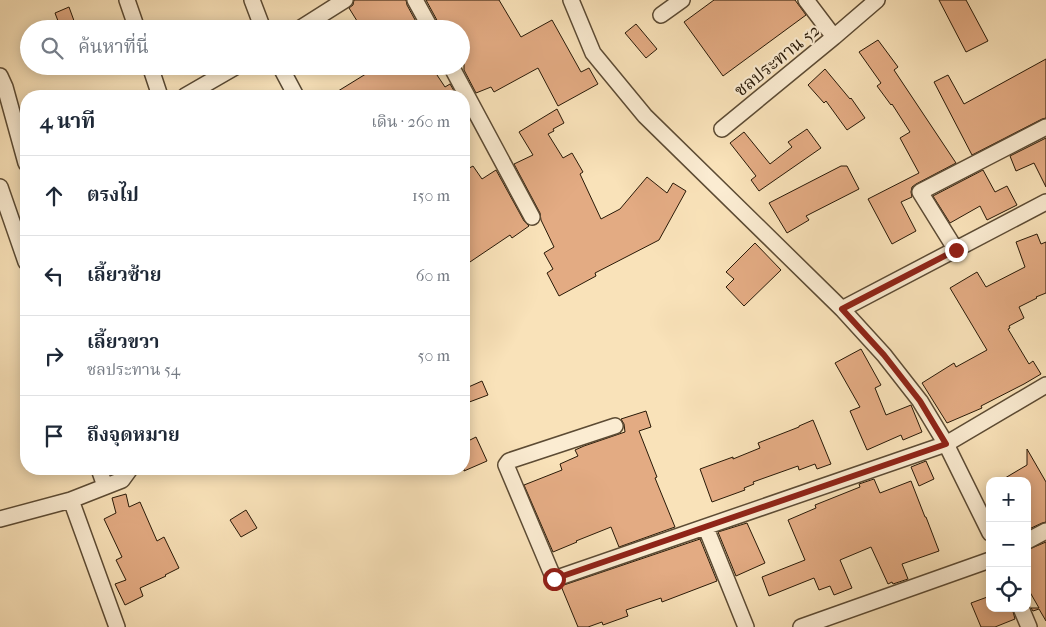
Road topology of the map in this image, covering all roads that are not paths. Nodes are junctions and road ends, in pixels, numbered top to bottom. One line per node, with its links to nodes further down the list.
1 (127, 0): 10 (street)
2 (252, 0): 11 (street)
3 (345, 0): 12 (street)
4 (416, 0): 13 (street)
5 (571, 0): 33 (street)
6 (682, 0): 9 (street)
7 (806, 0): 14 (street)
8 (877, 0): 14 (street, ชลประทาน 52)
9 (661, 16)
10 (134, 20)
11 (260, 20)
12 (313, 20)
13 (426, 20)
14 (834, 37): 26 (street, ชลประทาน 52)
15 (153, 75): 20 (street)
16 (221, 75): 21 (street)
17 (285, 75): 22 (street)
18 (456, 75): 23 (street)
19 (0, 76): 27 (street)
20 (158, 90)
21 (195, 90)
22 (293, 90)
23 (464, 90)
24 (470, 101): 30 (street)
25 (1046, 127): 32 (street)
26 (722, 129)
27 (20, 141)
28 (0, 187): 31 (street)
29 (1046, 202): 32 (street)
30 (532, 217)
31 (20, 245)
32 (956, 250): 33 (street)
33 (842, 309): 36 (street)
34 (1046, 385): 36 (street)
35 (614, 426): 43 (street)
36 (946, 444): 42 (street); 43 (street)
37 (101, 475): 39 (street)
38 (126, 475): 39 (street)
39 (105, 486): 40 (street)
40 (71, 500): 41 (street); 48 (street)
41 (0, 519)
42 (986, 524)
43 (706, 528): 49 (street)
44 (1046, 531): 45 (street)
45 (1031, 539)
46 (986, 561): 50 (street)
47 (1023, 612): 51 (street)
48 (117, 627)
49 (746, 627)
50 (801, 627)
51 (1029, 627)

